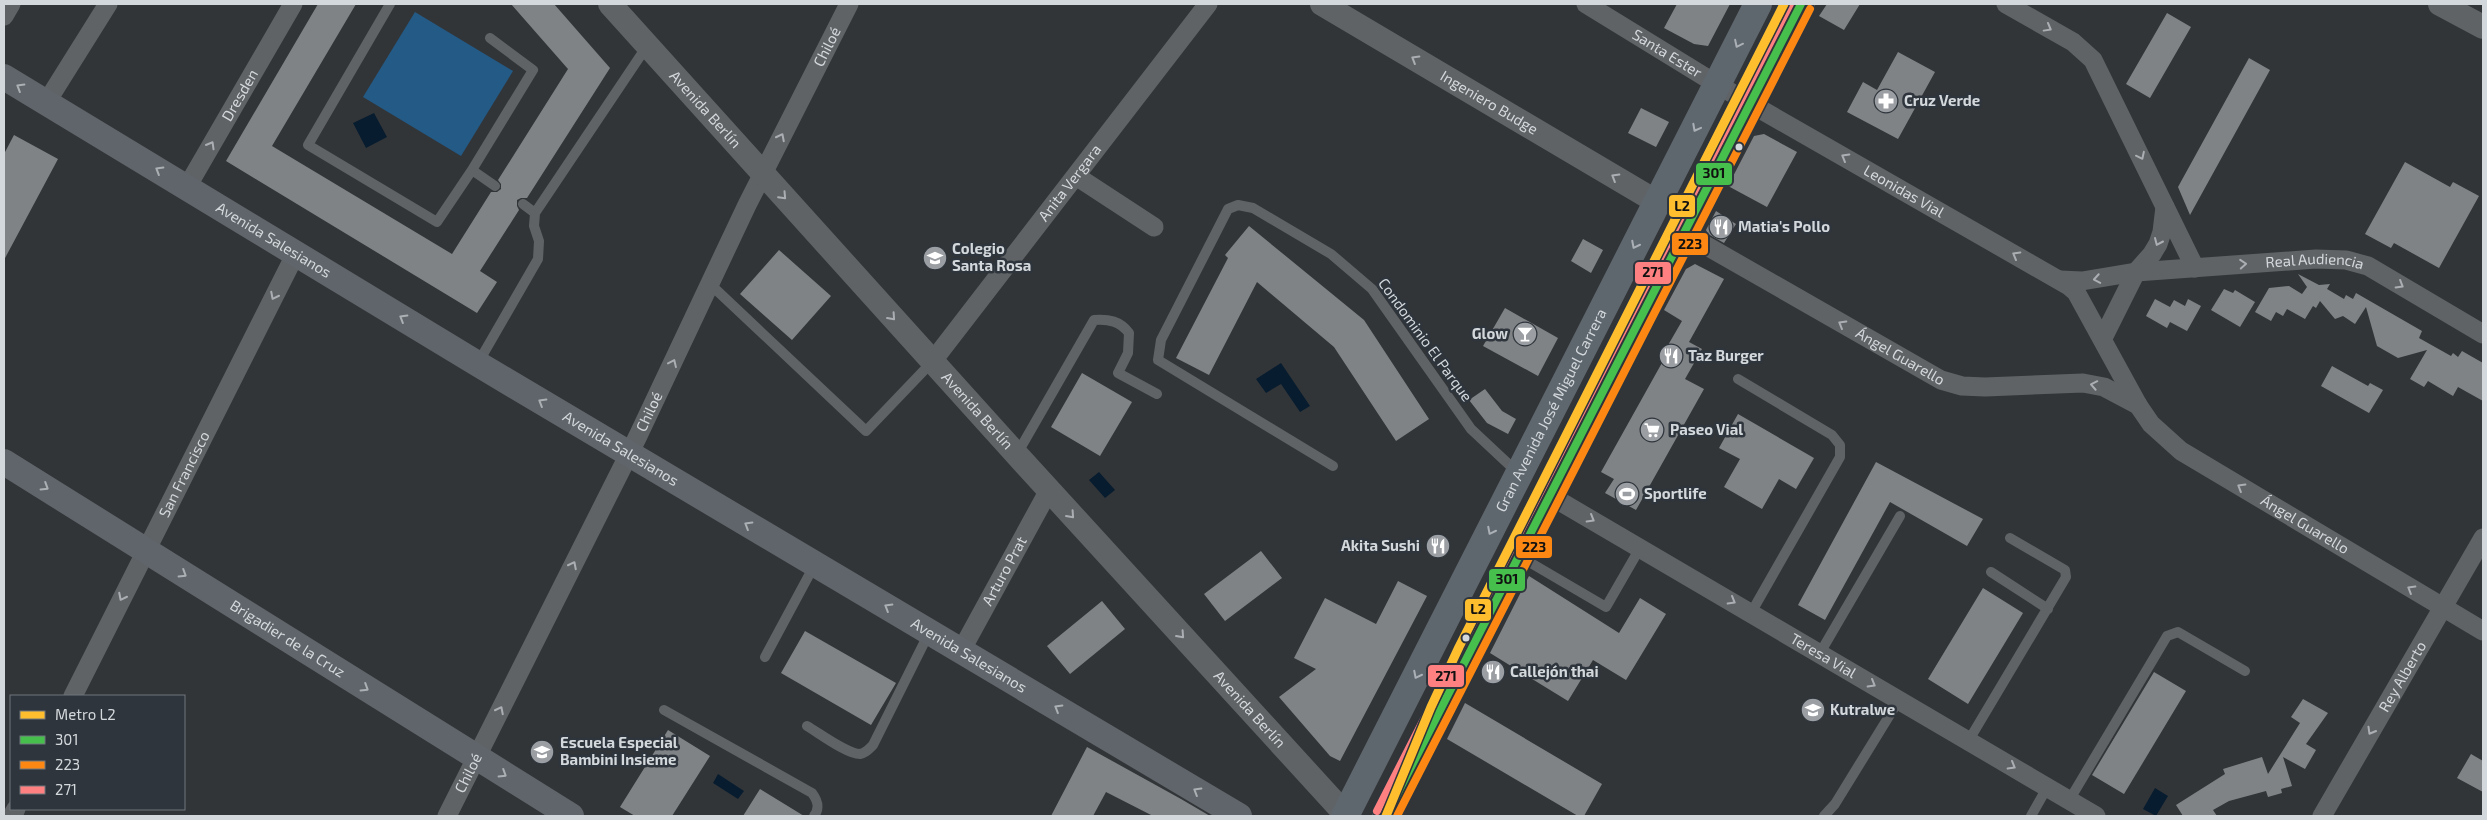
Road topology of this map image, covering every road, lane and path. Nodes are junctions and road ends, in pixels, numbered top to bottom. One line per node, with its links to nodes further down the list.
1 (11, 4): 14 (street)
2 (108, 4): 21 (street)
3 (293, 4): 26 (street, Dresden, one-way to 3)
4 (390, 4): 22 (lane)
5 (610, 4): 17 (street, Avenida Berlín)
6 (849, 4): 23 (street, Chiloé, one-way to 6)
7 (1208, 4): 24 (street, Anita Vergara)
8 (1322, 4): 27 (street, Ingeniero Budge, one-way to 8)
9 (1586, 4): 19 (street, Santa Ester)
10 (1758, 4): 19 (main road, Gran Avenida José Miguel Carrera, one-way to 19)
11 (1801, 4): 20 (main road)
12 (2006, 4): 29 (street, one-way to 29)
13 (2440, 4): 15 (street)
14 (4, 16)
15 (2483, 27)
16 (490, 38): 22 (lane)
17 (647, 46): 23 (street, Avenida Berlín); 30 (lane)
18 (4, 77): 21 (main road, Avenida Salesianos, one-way to 18)
19 (1718, 85): 20 (street, Santa Ester); 27 (main road, Gran Avenida José Miguel Carrera, one-way to 27)
20 (1750, 102): 32 (main road); 36 (street, Leonidas Vial, one-way to 20)
21 (46, 103): 26 (main road, Avenida Salesianos, one-way to 21)
22 (472, 170): 25 (lane)
23 (762, 175): 37 (street, Chiloé); 40 (street, Avenida Berlín, one-way to 40)
24 (1076, 176): 31 (street); 40 (street, Anita Vergara)
25 (495, 186)
26 (187, 187): 33 (main road, Avenida Salesianos)
27 (1657, 202): 48 (main road, Gran Avenida José Miguel Carrera, one-way to 48)
28 (523, 204): 30 (lane)
29 (2165, 207): 34 (street); 35 (street, one-way to 35)
30 (535, 213): 41 (lane)
31 (1154, 227)
32 (1684, 233): 44 (street, Ángel Guarello, one-way to 32); 51 (main road)
33 (296, 252): 41 (main road, Avenida Salesianos, one-way to 33); 56 (street, San Francisco, one-way to 56)
34 (2195, 268): 35 (street, Leonidas Vial); 38 (street, Real Audiencia, one-way to 38)
35 (2136, 272): 36 (street, Leonidas Vial, one-way to 36); 39 (street)
36 (2058, 280): 39 (street, Leonidas Vial)
37 (710, 284): 40 (lane); 45 (street, Chiloé, one-way to 37)
38 (2483, 334)
39 (2103, 338): 44 (street, Ángel Guarello)
40 (932, 362): 46 (street, Avenida Berlín)
41 (478, 364): 45 (main road, Avenida Salesianos, one-way to 41)
42 (1738, 379): 62 (lane)
43 (1157, 394): 46 (lane)
44 (2138, 405): 61 (street, Ángel Guarello, one-way to 44)
45 (629, 454): 58 (main road, Avenida Salesianos, one-way to 45); 74 (street, Chiloé, one-way to 45)
46 (1017, 455): 50 (street, Avenida Berlín)
47 (4, 462): 56 (main road, Brigadier de la Cruz, one-way to 56)
48 (1525, 464): 49 (lane, Condominio El Parque); 51 (main road); 77 (main road, Gran Avenida José Miguel Carrera, one-way to 77)
49 (1333, 466)
50 (1049, 490): 65 (street, Arturo Prat); 77 (street, Avenida Berlín, one-way to 77)
51 (1549, 495): 55 (street, Teresa Vial, one-way to 55); 57 (main road)
52 (1900, 516): 66 (lane)
53 (2010, 538): 60 (lane)
54 (2483, 538): 61 (street, Rey Alberto)
55 (1640, 548): 57 (lane); 62 (street, Teresa Vial, one-way to 62)
56 (146, 551): 69 (street, San Francisco, one-way to 69); 74 (main road, Brigadier de la Cruz, one-way to 74)
57 (1518, 556): 82 (main road)
58 (815, 564): 64 (main road, Avenida Salesianos, one-way to 58); 67 (lane)
59 (1991, 572): 60 (lane)
60 (2048, 608): 73 (lane)
61 (2442, 608): 63 (street, Ángel Guarello); 86 (street, Rey Alberto, one-way to 86)
62 (1751, 613): 66 (street, Teresa Vial)
63 (2483, 630)
64 (929, 632): 65 (main road, Avenida Salesianos); 72 (lane)
65 (961, 651): 81 (main road, Avenida Salesianos, one-way to 65)
66 (1820, 653): 70 (street, Teresa Vial, one-way to 70)
67 (765, 658)
68 (2245, 671): 76 (lane)
69 (74, 695)
70 (1899, 700): 73 (street, Teresa Vial); 83 (lane)
71 (664, 710): 80 (lane)
72 (807, 726)
73 (1968, 740): 75 (street, Teresa Vial, one-way to 75)
74 (477, 757): 78 (street, Chiloé); 79 (main road, Brigadier de la Cruz, one-way to 79)
75 (2048, 786): 76 (street, Teresa Vial); 84 (lane)
76 (2070, 799): 85 (street, Teresa Vial)
77 (1345, 815)
78 (447, 816)
79 (571, 816)
80 (814, 816)
81 (1239, 816)
82 (1386, 816)
83 (1824, 816)
84 (2030, 816)
85 (2096, 816)
86 (2322, 816)

